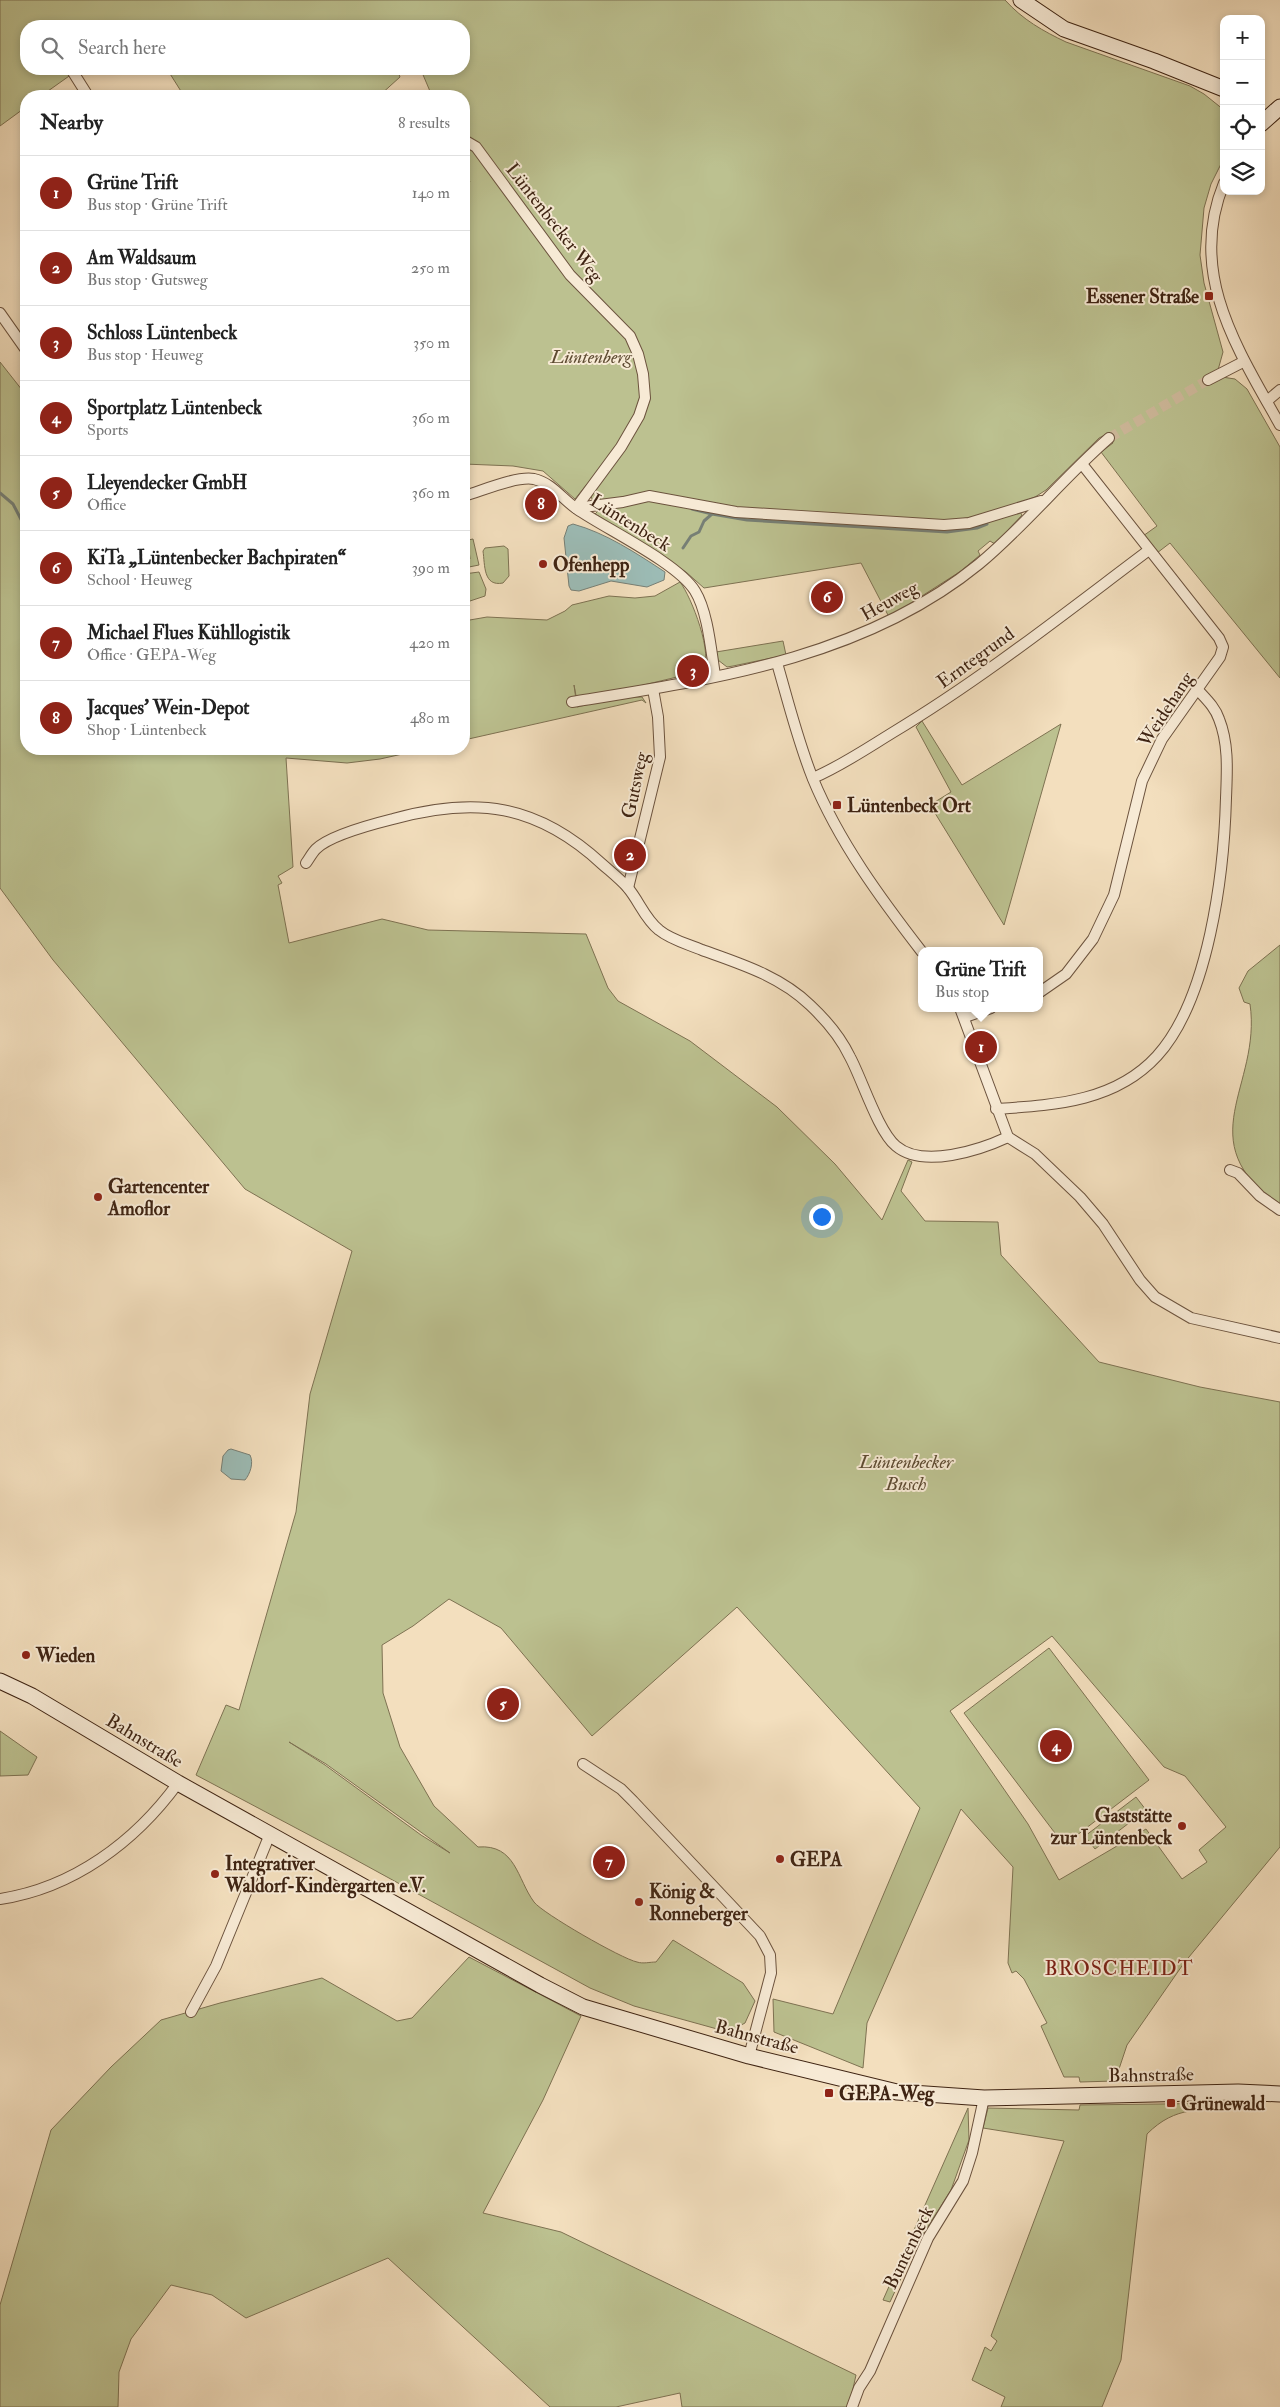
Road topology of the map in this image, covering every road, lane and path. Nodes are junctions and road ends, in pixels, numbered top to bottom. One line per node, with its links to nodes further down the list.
1 (1021, 0): 3 (main road)
2 (75, 75): 4 (street)
3 (1220, 87)
4 (84, 90)
5 (1280, 107): 6 (main road)
6 (1265, 120)
7 (470, 144): 20 (street, Lüntenbecker Weg)
8 (1220, 193): 11 (street)
9 (0, 314): 10 (street)
10 (20, 342)
11 (1243, 362): 12 (street); 14 (street)
12 (1208, 380)
13 (1280, 390): 14 (street)
14 (1267, 402): 15 (street)
15 (1280, 425)
16 (1109, 438): 17 (street, Heuweg)
17 (1082, 464): 19 (street, Heuweg); 21 (street, Weidehang)
18 (470, 494): 20 (street, Lüntenbeck)
19 (1043, 500): 20 (street); 22 (street, Heuweg)
20 (576, 508): 23 (street, Lüntenbeck)
21 (1149, 550): 25 (street, Weidehang); 27 (street, Erntegrund)
22 (777, 663): 23 (street, Heuweg); 27 (street)
23 (715, 675): 24 (street, Heuweg)
24 (652, 689): 26 (street, Heuweg); 29 (street, Gutsweg)
25 (1197, 689): 31 (street, Weidehang); 33 (street)
26 (572, 702)
27 (813, 778): 30 (street)
28 (306, 863): 29 (street)
29 (628, 888): 34 (street)
30 (918, 947)
31 (1043, 990)
32 (963, 1012): 33 (street)
33 (996, 1110): 34 (street)
34 (1008, 1137): 37 (street)
35 (1230, 1170): 36 (street)
36 (1280, 1210)
37 (1280, 1338)
38 (0, 1681): 40 (main road, Bahnstraße)
39 (583, 1764): 44 (street)
40 (178, 1783): 41 (main road, Bahnstraße); 42 (street)
41 (270, 1834): 43 (street); 44 (main road, Bahnstraße)
42 (0, 1899)
43 (191, 2012)
44 (749, 2056): 46 (main road, Bahnstraße)
45 (1280, 2094): 46 (main road, Bahnstraße)
46 (984, 2098): 47 (street, Buntenbeck)
47 (852, 2407)

